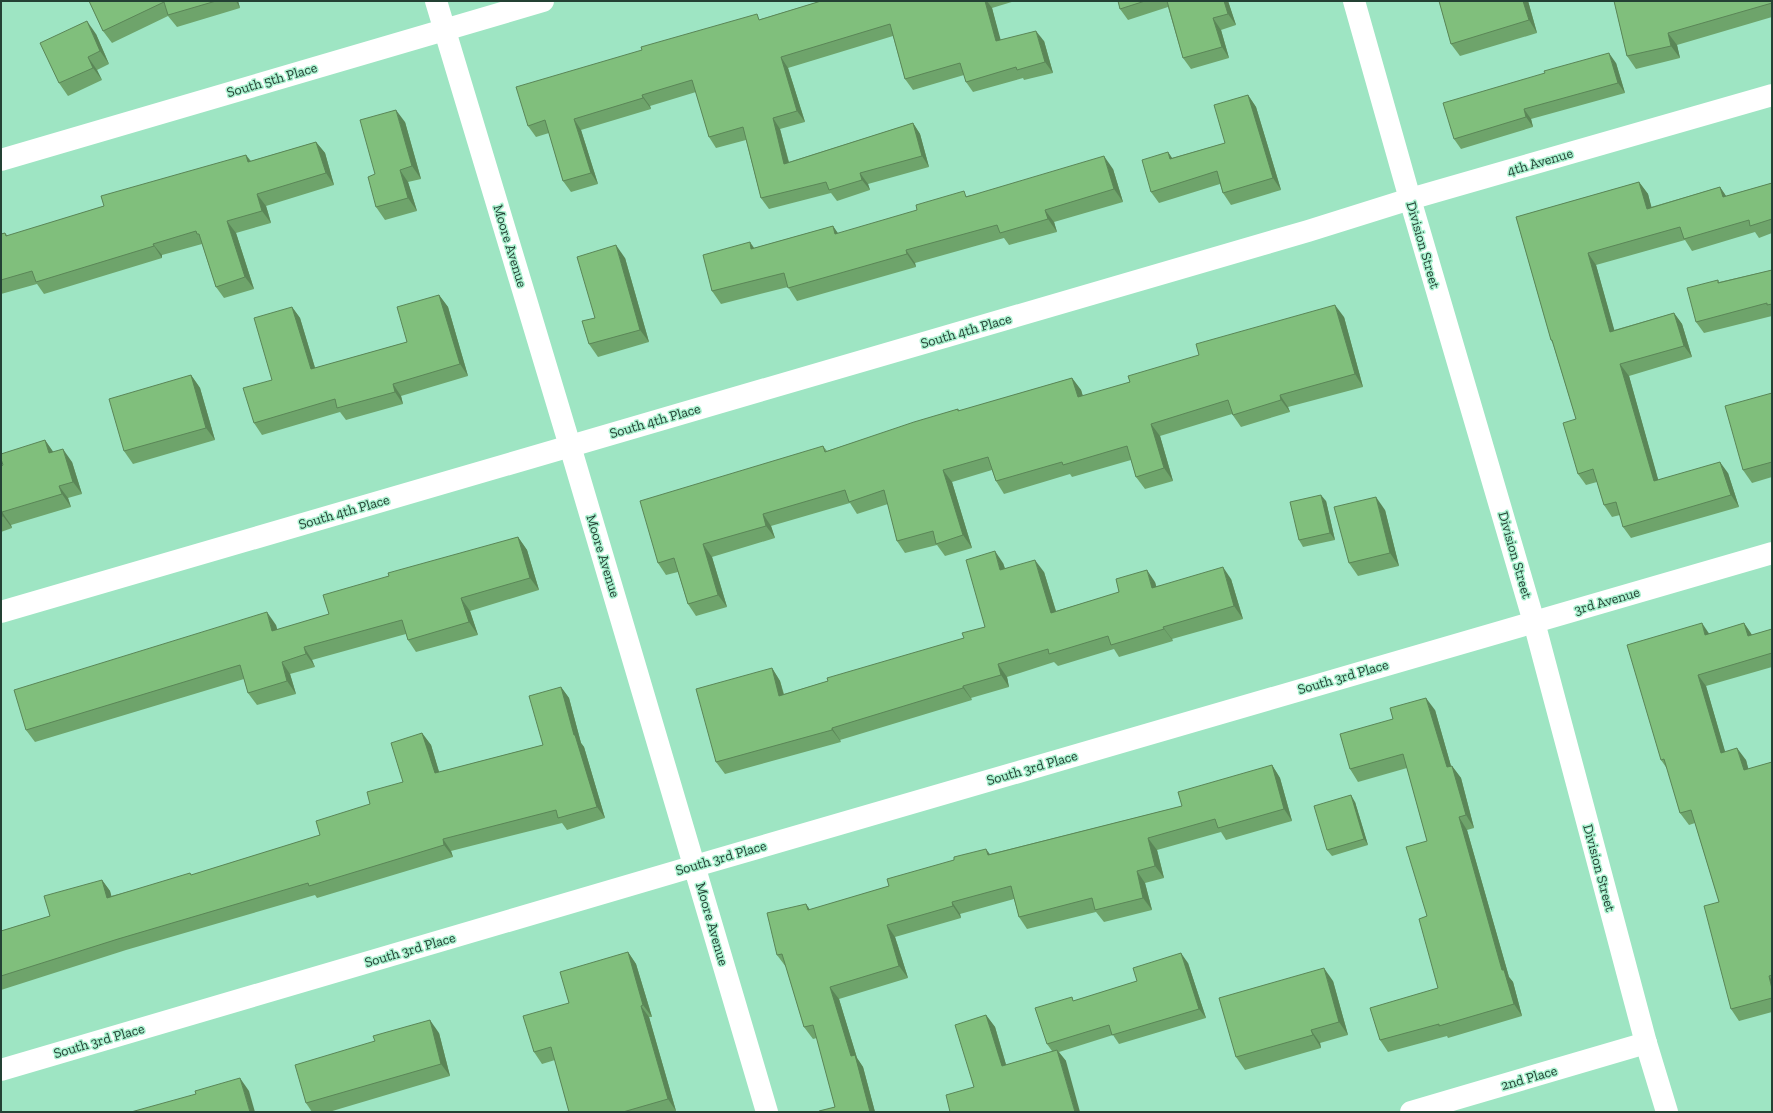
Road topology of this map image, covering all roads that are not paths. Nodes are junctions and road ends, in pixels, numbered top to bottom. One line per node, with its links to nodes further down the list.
1 (436, 1): 4 (street, Moore Avenue)
2 (543, 1): 4 (street, South 5th Place)
3 (1354, 1): 7 (street, Division Street)
4 (445, 30): 6 (street, South 5th Place); 9 (street, Moore Avenue)
5 (1772, 95): 7 (street, 4th Avenue)
6 (1, 160)
7 (1410, 199): 8 (street, 4th Avenue); 12 (street, Division Street)
8 (1308, 232): 9 (street, South 4th Place)
9 (570, 446): 11 (street, South 4th Place); 14 (street, Moore Avenue)
10 (1772, 552): 12 (street, 3rd Avenue)
11 (1, 612)
12 (1534, 622): 13 (street, 3rd Avenue); 15 (street, Division Street)
13 (1441, 649): 14 (street, South 3rd Place)
14 (695, 866): 16 (street, South 3rd Place); 17 (street, Moore Avenue)
15 (1646, 1043): 18 (street, 2nd Place); 19 (street, Division Street)
16 (1, 1070)
17 (767, 1112)
18 (1411, 1112)
19 (1667, 1112)

